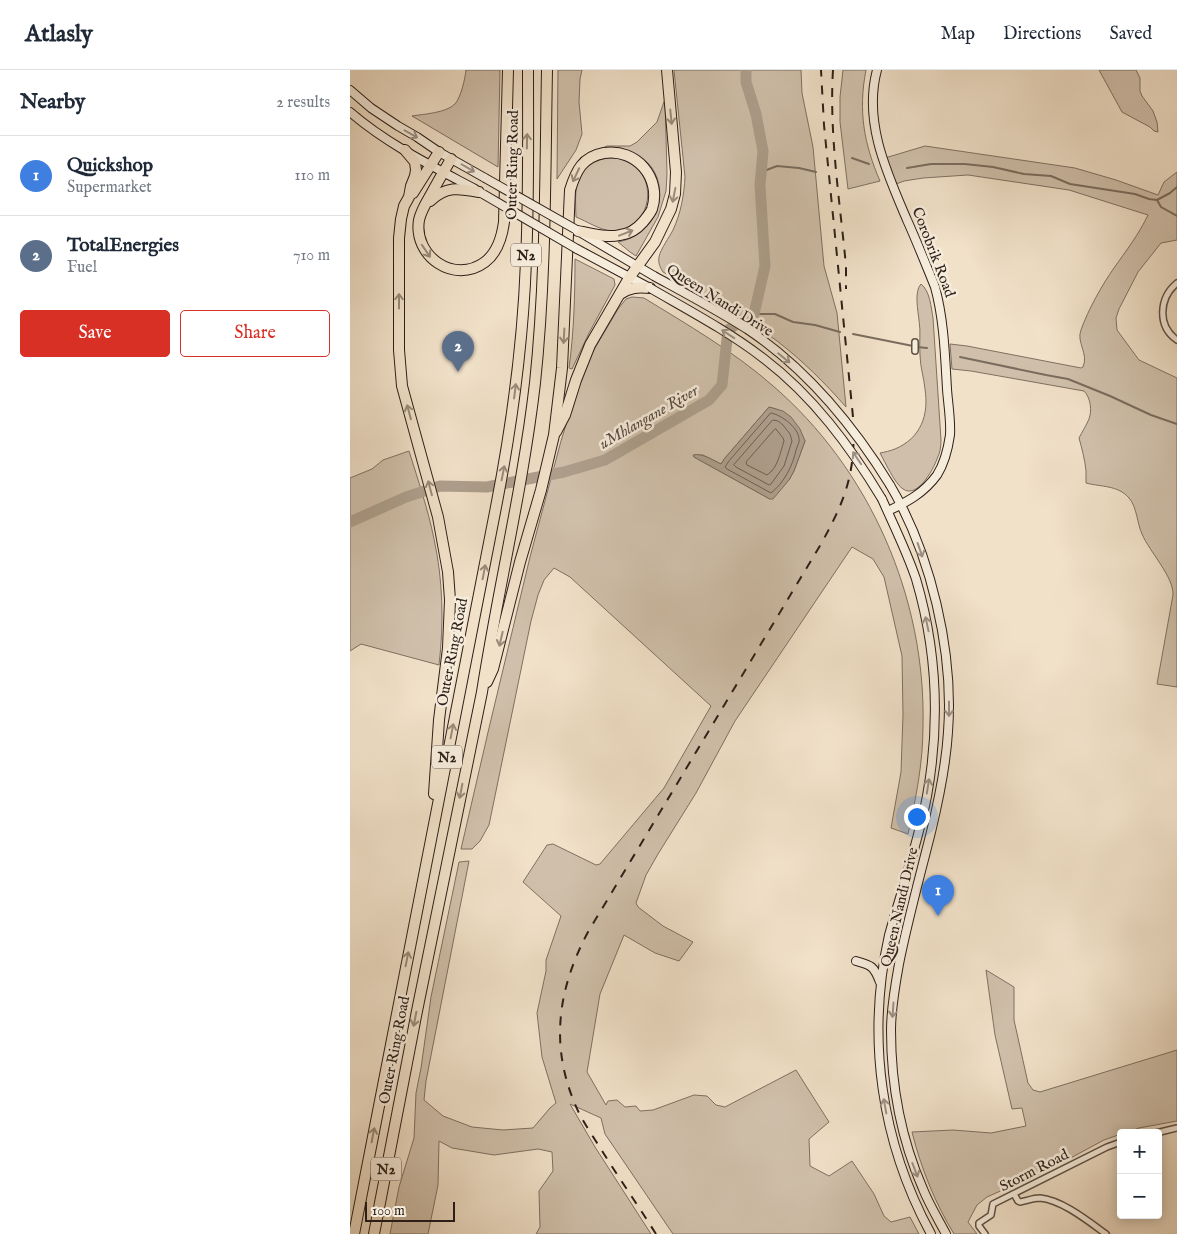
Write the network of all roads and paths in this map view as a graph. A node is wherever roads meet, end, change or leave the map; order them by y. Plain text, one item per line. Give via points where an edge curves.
1 (508, 70) edge
2 (528, 70) edge
3 (546, 70) edge
4 (667, 70) edge
5 (877, 70) edge
6 (350, 90) edge
7 (350, 112) edge
8 (405, 150) junction
9 (439, 152) junction
10 (451, 159) junction
11 (430, 165) junction
12 (443, 172) junction
13 (481, 193) junction
14 (409, 197) junction
15 (425, 205) junction
16 (577, 230) junction
17 (638, 266) junction
18 (629, 278) junction
19 (1177, 283) edge
20 (650, 288) junction
21 (619, 295) junction
22 (1177, 340) edge
23 (915, 342) dead end
24 (915, 351) dead end
25 (554, 439) junction
26 (902, 504) junction
27 (888, 512) junction
28 (482, 692) junction
29 (431, 837) junction
30 (856, 961) dead end
31 (881, 984) junction
32 (1177, 1128) edge
33 (1162, 1132) edge
34 (1117, 1143) edge
35 (1014, 1194) junction
36 (354, 1234) edge
37 (374, 1234) edge
38 (931, 1234) edge
39 (946, 1234) edge
40 (985, 1234) edge
41 (1106, 1234) edge

15 -> 1 highway via 420,215 420,239 432,259 448,268 467,270 476,267 486,262 500,243 504,222
29 -> 2 highway, Outer Ring Road / N2 via 509,439 526,269
3 - 28 highway, Outer Ring Road / N2 via 545,243 534,384 528,437
4 -> 17 highway via 676,164 675,194 655,242
5 - 26 main road, Corobrik Road via 873,99 880,154 940,304 950,430 944,461 937,475 919,494
6 -> 9 main road, Queen Nandi Drive via 371,108
7 - 8 main road, Queen Nandi Drive via 386,140
8 - 11 main road, Queen Nandi Drive
8 - 14 highway via 416,165
9 - 10 main road, Queen Nandi Drive
9 - 11 highway
10 - 12 highway
10 -> 16 main road, Queen Nandi Drive, bridge
11 - 12 main road, Queen Nandi Drive
11 - 14 highway
12 - 13 main road, Queen Nandi Drive
12 - 15 highway
13 - 15 highway via 460,188 445,190
13 - 18 main road, Queen Nandi Drive, bridge
29 -> 14 highway via 450,620 448,572 438,517 405,399 400,366 399,238 404,206
16 - 17 main road, Queen Nandi Drive
16 -> 25 highway via 613,236 623,235 640,226 652,210 654,193 652,180 642,165 620,153 606,153 588,159 573,179 562,368
17 - 18 highway
17 -> 26 main road, Queen Nandi Drive, bridge via 748,330 792,364 838,411
18 - 20 main road, Queen Nandi Drive
18 - 21 highway
19 - 22 street via 1164,299 1162,314 1168,332
20 - 21 highway via 634,287
27 -> 20 main road, Queen Nandi Drive, bridge via 867,473 840,435 791,382 763,358
21 - 25 highway via 590,346
23 - 24 street
25 -> 28 highway via 493,669
26 - 27 main road, Corobrik Road
26 -> 39 main road, Queen Nandi Drive via 920,548 939,615 948,678 948,732 937,806 897,973 892,1057 900,1118 912,1163
31 -> 27 main road, Queen Nandi Drive via 889,935 927,797 935,727 933,669 924,608 911,565
28 -> 37 highway, Outer Ring Road / N2
36 -> 29 highway, Outer Ring Road / N2
30 - 31 main road via 870,964
38 -> 31 main road, Queen Nandi Drive via 907,1182 887,1115 878,1047
32 - 33 street
34 - 35 street, Storm Road
35 - 40 street, Storm Road via 993,1204 991,1215 980,1222
35 - 41 street via 1020,1202 1040,1198 1060,1204

